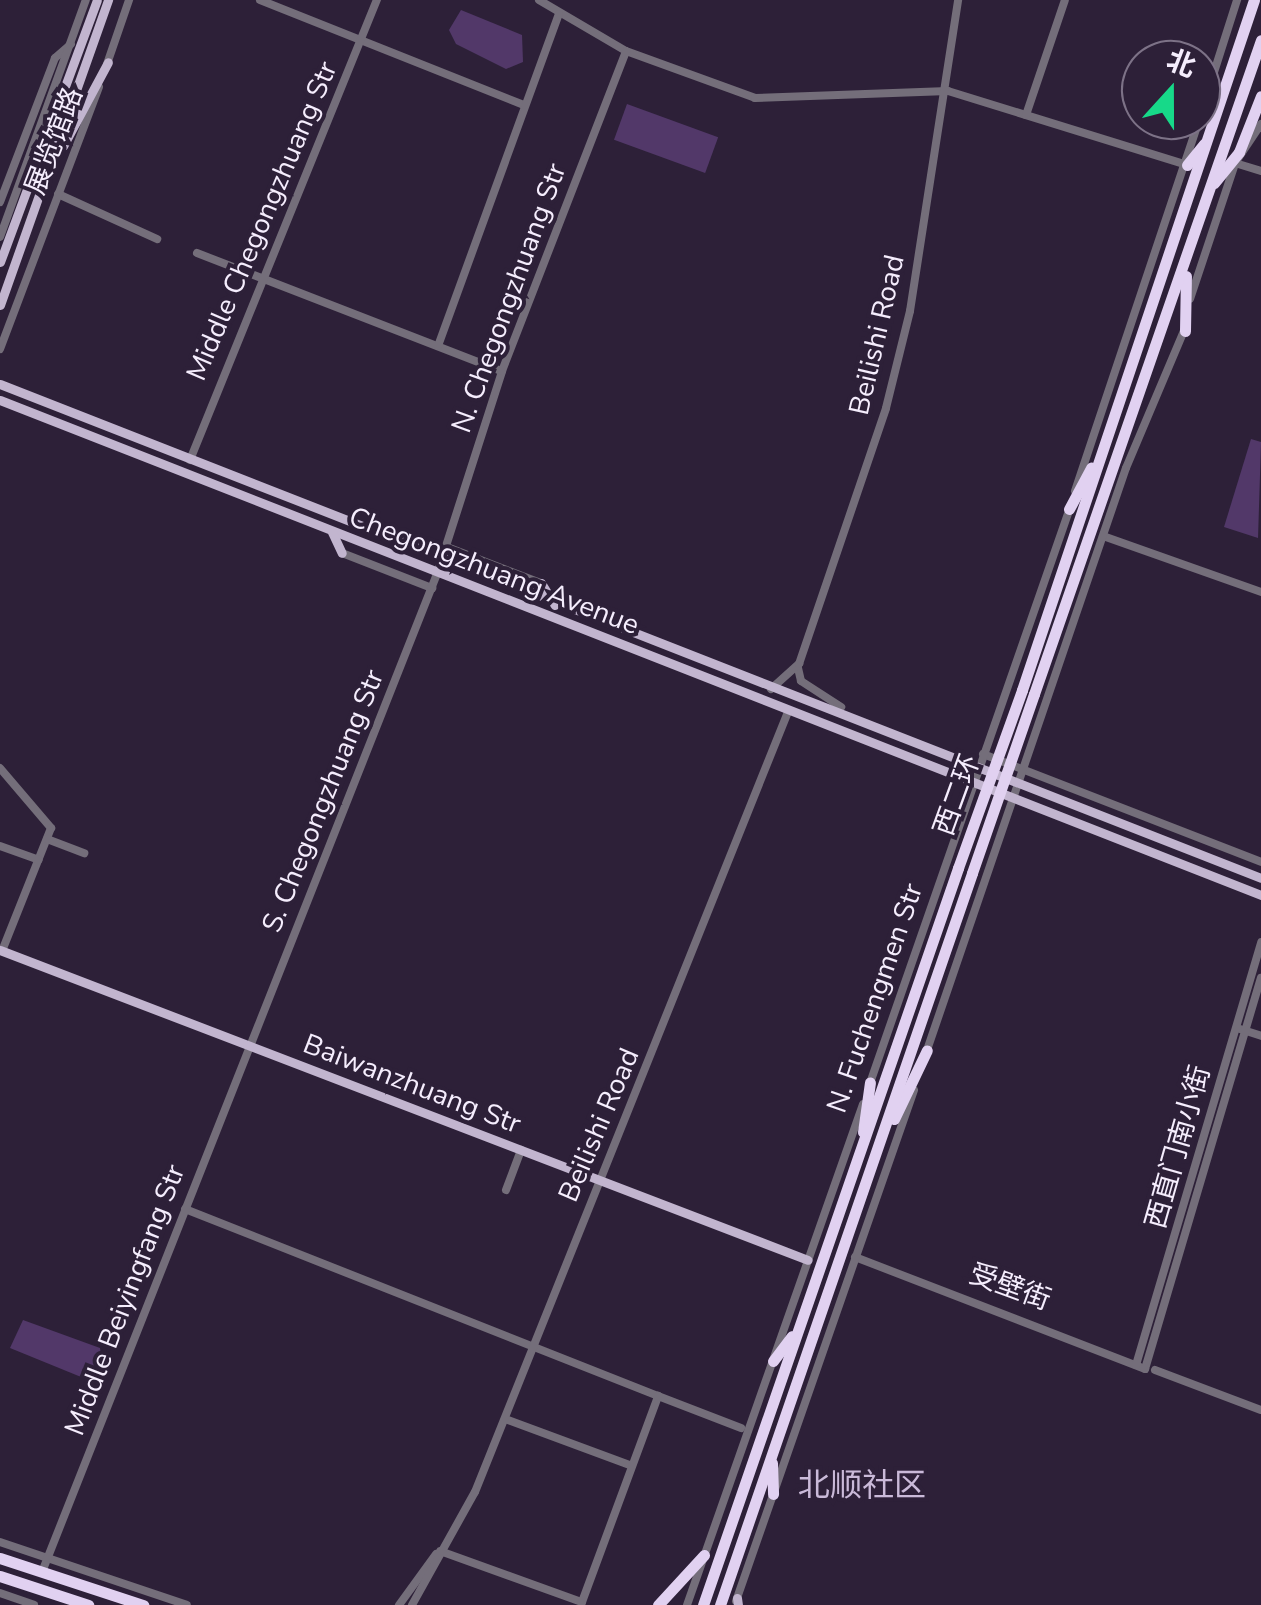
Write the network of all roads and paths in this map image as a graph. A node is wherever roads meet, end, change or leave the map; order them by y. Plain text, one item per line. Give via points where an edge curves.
1 (86, 0) edge
2 (97, 0) edge
3 (108, 0) edge
4 (129, 0) edge
5 (260, 0) edge
6 (377, 0) edge
7 (539, 0) edge
8 (1066, 0) edge
9 (1238, 0) edge
10 (1254, 0) edge
11 (956, 2) edge
12 (552, 3) edge
13 (560, 14) junction
14 (74, 40) junction
15 (362, 40) junction
16 (1261, 40) edge
17 (626, 51) junction
18 (1221, 52) edge
19 (108, 62) junction
20 (948, 91) junction
21 (1261, 96) edge
22 (1221, 102) edge
23 (524, 105) junction
24 (1026, 115) junction
25 (1261, 124) edge
26 (1194, 140) edge
27 (1207, 140) edge
28 (1209, 140) edge
29 (1187, 165) junction
30 (1232, 165) junction
31 (1261, 171) edge
32 (46, 179) junction
33 (1209, 190) junction
34 (58, 194) junction
35 (0, 202) edge
36 (13, 202) junction
37 (0, 222) edge
38 (0, 237) edge
39 (157, 239) dead end
40 (1188, 249) junction
41 (197, 253) dead end
42 (0, 262) edge
43 (262, 277) junction
44 (0, 305) edge
45 (1185, 331) junction
46 (438, 346) junction
47 (0, 349) edge
48 (502, 371) junction
49 (0, 384) edge
50 (0, 400) edge
51 (1110, 433) junction
52 (190, 460) junction
53 (1070, 509) junction
54 (332, 532) junction
55 (1103, 536) junction
56 (448, 547) junction
57 (342, 553) joint
58 (442, 563) junction
59 (437, 574) junction
60 (541, 584) joint
61 (432, 588) junction
62 (1261, 592) edge
63 (557, 608) junction
64 (799, 664) junction
65 (771, 689) junction
66 (1028, 692) junction
67 (841, 707) junction
68 (788, 712) junction
69 (981, 758) junction
70 (0, 768) edge
71 (1026, 770) junction
72 (1022, 783) junction
73 (972, 784) junction
74 (1016, 801) junction
75 (47, 839) junction
76 (0, 846) edge
77 (84, 853) dead end
78 (38, 860) junction
79 (1261, 862) edge
80 (1261, 878) edge
81 (1261, 895) edge
82 (1261, 942) edge
83 (1, 951) edge
84 (1261, 978) edge
85 (1240, 1030) junction
86 (1261, 1036) edge
87 (250, 1044) junction
88 (927, 1050) junction
89 (870, 1082) junction
90 (521, 1150) junction
91 (866, 1161) junction
92 (599, 1180) junction
93 (506, 1190) dead end
94 (185, 1208) junction
95 (855, 1258) junction
96 (808, 1260) junction
97 (801, 1325) junction
98 (534, 1344) junction
99 (773, 1361) junction
100 (1146, 1368) junction
101 (658, 1396) junction
102 (1261, 1410) edge
103 (504, 1419) junction
104 (741, 1428) dead end
105 (772, 1456) junction
106 (632, 1466) junction
107 (773, 1494) junction
108 (0, 1542) edge
109 (440, 1551) junction
110 (704, 1554) junction
111 (48, 1556) junction
112 (0, 1558) edge
113 (42, 1572) junction
114 (0, 1576) edge
115 (0, 1593) edge
116 (736, 1603) edge
117 (34, 1605) edge
118 (88, 1605) edge
119 (143, 1605) edge
120 (187, 1605) edge
121 (399, 1605) edge
122 (412, 1605) edge
123 (658, 1605) edge
124 (687, 1605) edge
125 (703, 1605) edge
126 (720, 1605) edge

1 - 14 street, 展览馆路
2 - 42 main road
3 - 32 main road
4 - 19 street, 展览馆路
5 - 15 street
6 - 15 street, Middle Chegongzhuang Str
7 - 12 street
8 - 24 street
9 - 18 street, N. Fuchengmen Str
10 - 22 highway, 西二环
11 - 20 street, Beilishi Road
12 - 13 street
13 - 17 street
13 - 23 street
14 - 35 street, 展览馆路 via 56,58
14 - 36 street, 展览馆路
15 - 23 street
15 - 43 street, Middle Chegongzhuang Str
16 - 33 highway, 西二环
17 - 20 street via 756,98
17 - 48 street, N. Chegongzhuang Str
19 - 32 main road
19 - 34 street, 展览馆路
20 - 24 street
20 - 64 street, Beilishi Road via 896,370
21 - 30 highway
23 - 46 street
24 - 29 street
25 - 30 street
26 - 29 street, N. Fuchengmen Str
27 - 29 highway
28 - 51 highway, 西二环
29 - 53 street, N. Fuchengmen Str
30 - 31 street
30 - 33 highway
30 - 45 street
32 - 44 main road
33 - 40 highway, 西二环
34 - 39 street
34 - 47 street, 展览馆路
36 - 37 street
36 - 38 street, 展览馆路
40 - 45 highway
40 - 66 highway, 西二环
41 - 43 street
43 - 46 street
43 - 52 street, Middle Chegongzhuang Str
45 - 55 street
46 - 48 street
48 - 56 street, N. Chegongzhuang Str
49 - 52 main road, Chegongzhuang Avenue
50 - 54 main road, Chegongzhuang Avenue
51 - 53 highway
51 - 66 highway, 西二环
52 - 58 main road, Chegongzhuang Avenue
53 - 69 street, N. Fuchengmen Str
54 - 57 main road
54 - 59 main road, Chegongzhuang Avenue
55 - 62 street
55 - 71 street
56 - 58 street, N. Chegongzhuang Str
56 - 60 street
57 - 61 street
58 - 59 street, N. Chegongzhuang Str
58 - 63 main road, Chegongzhuang Avenue
59 - 61 street, S. Chegongzhuang Str
59 - 68 main road, Chegongzhuang Avenue
60 - 63 main road
61 - 87 street, S. Chegongzhuang Str
63 - 65 main road, Chegongzhuang Avenue
64 - 65 street, Beilishi Road
64 - 67 street via 801,681
65 - 67 main road, Chegongzhuang Avenue
66 - 91 highway, 西二环, bridge via 972,873
66 - 91 highway, 西二环, bridge via 958,868
67 - 69 main road, Chegongzhuang Avenue
68 - 73 main road, Chegongzhuang Avenue
68 - 92 street, Beilishi Road
69 - 71 street
69 - 72 main road, Chegongzhuang Avenue
69 - 73 street, N. Fuchengmen Str
70 - 75 street via 52,828
71 - 72 street
71 - 79 street
72 - 74 street
72 - 80 main road, Chegongzhuang Avenue
73 - 74 main road, Chegongzhuang Avenue
73 - 89 street, N. Fuchengmen Str
74 - 81 main road, Chegongzhuang Avenue
74 - 88 street
75 - 77 street
75 - 78 street
76 - 78 street
78 - 83 street
82 - 85 street, 西直门南小街
83 - 87 main road, Baiwanzhuang Str
84 - 85 street
85 - 86 street
85 - 100 street, 西直门南小街
87 - 90 main road, Baiwanzhuang Str
87 - 94 street, Middle Beiyingfang Str
88 - 91 highway
88 - 95 street
89 - 91 highway
89 - 96 street, N. Fuchengmen Str
90 - 92 main road, Baiwanzhuang Str
90 - 93 street
91 - 97 highway, 西二环
91 - 105 highway, 西二环
92 - 96 main road, Baiwanzhuang Str
92 - 98 street, Beilishi Road
94 - 98 street
94 - 111 street, Middle Beiyingfang Str
95 - 100 street, 受壁街
95 - 107 street
96 - 99 street, N. Fuchengmen Str
97 - 99 highway
97 - 125 highway, 西二环
98 - 101 street
98 - 103 street, Beilishi Road
99 - 110 street, N. Fuchengmen Str
100 - 102 street, 受壁街
101 - 104 street
101 - 106 street
103 - 106 street
103 - 109 street, Beilishi Road
105 - 107 highway
105 - 126 highway, 西二环
106 - 109 street via 582,1602
107 - 116 street
108 - 111 street
109 - 121 street
109 - 122 street
110 - 123 highway
110 - 124 street, N. Fuchengmen Str
111 - 113 street, Middle Beiyingfang Str
111 - 120 street
112 - 113 highway
113 - 119 highway
114 - 118 highway
115 - 117 street

